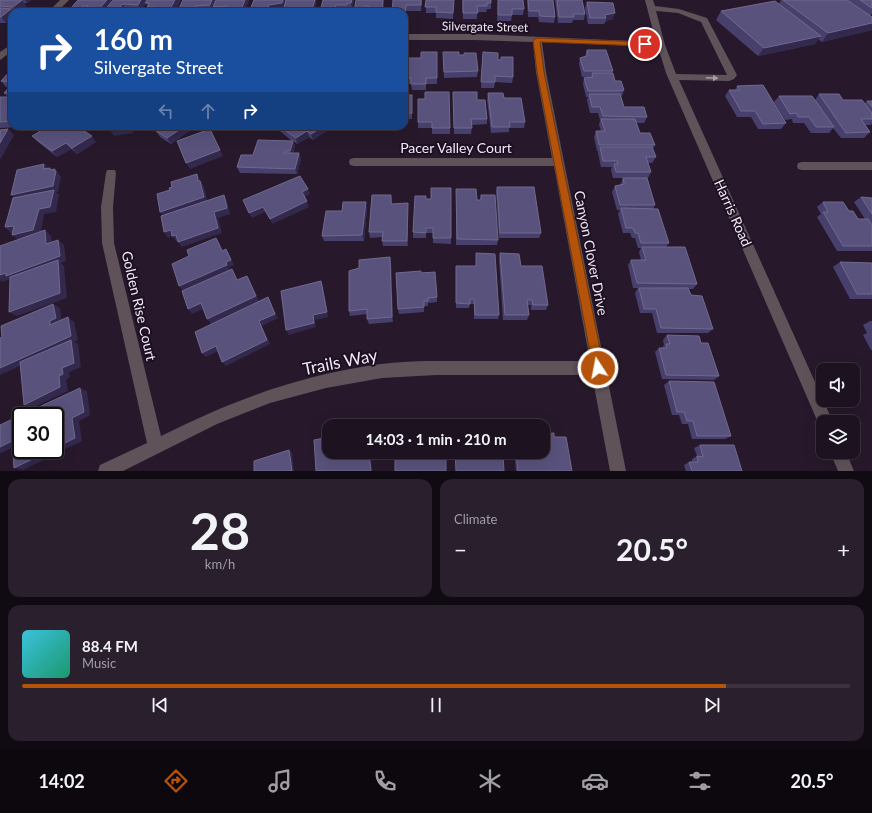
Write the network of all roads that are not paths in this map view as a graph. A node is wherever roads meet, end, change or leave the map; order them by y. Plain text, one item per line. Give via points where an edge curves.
1 (66, 0) edge
2 (650, 4) edge
3 (57, 8) edge
4 (408, 37) edge
5 (537, 40) junction
6 (660, 45) junction
7 (8, 50) edge
8 (0, 57) edge
9 (673, 77) junction
10 (354, 162) dead end
11 (558, 162) junction
12 (802, 166) dead end
13 (872, 166) edge
14 (111, 172) dead end
15 (598, 368) junction
16 (822, 415) edge
17 (155, 445) junction
18 (841, 459) edge
19 (106, 471) edge
20 (618, 471) edge
21 (846, 471) edge

1 - 3 street
2 - 6 street, Harris Road
9 -> 2 street via 731,78 732,75 704,20
4 - 5 street, Silvergate Street
5 - 6 street, Silvergate Street
5 - 11 street, Canyon Clover Drive
6 - 9 street, Harris Road
7 - 8 street
9 - 16 street, Harris Road
10 - 11 street, Pacer Valley Court
11 - 15 street, Canyon Clover Drive
12 - 13 street
14 - 17 street, Golden Rise Court via 107,207 108,243
15 - 17 street, Trails Way via 436,368 382,371 326,381 270,396 213,418
15 - 20 street, Canyon Clover Drive
17 - 19 street, Trails Way
18 - 21 street

